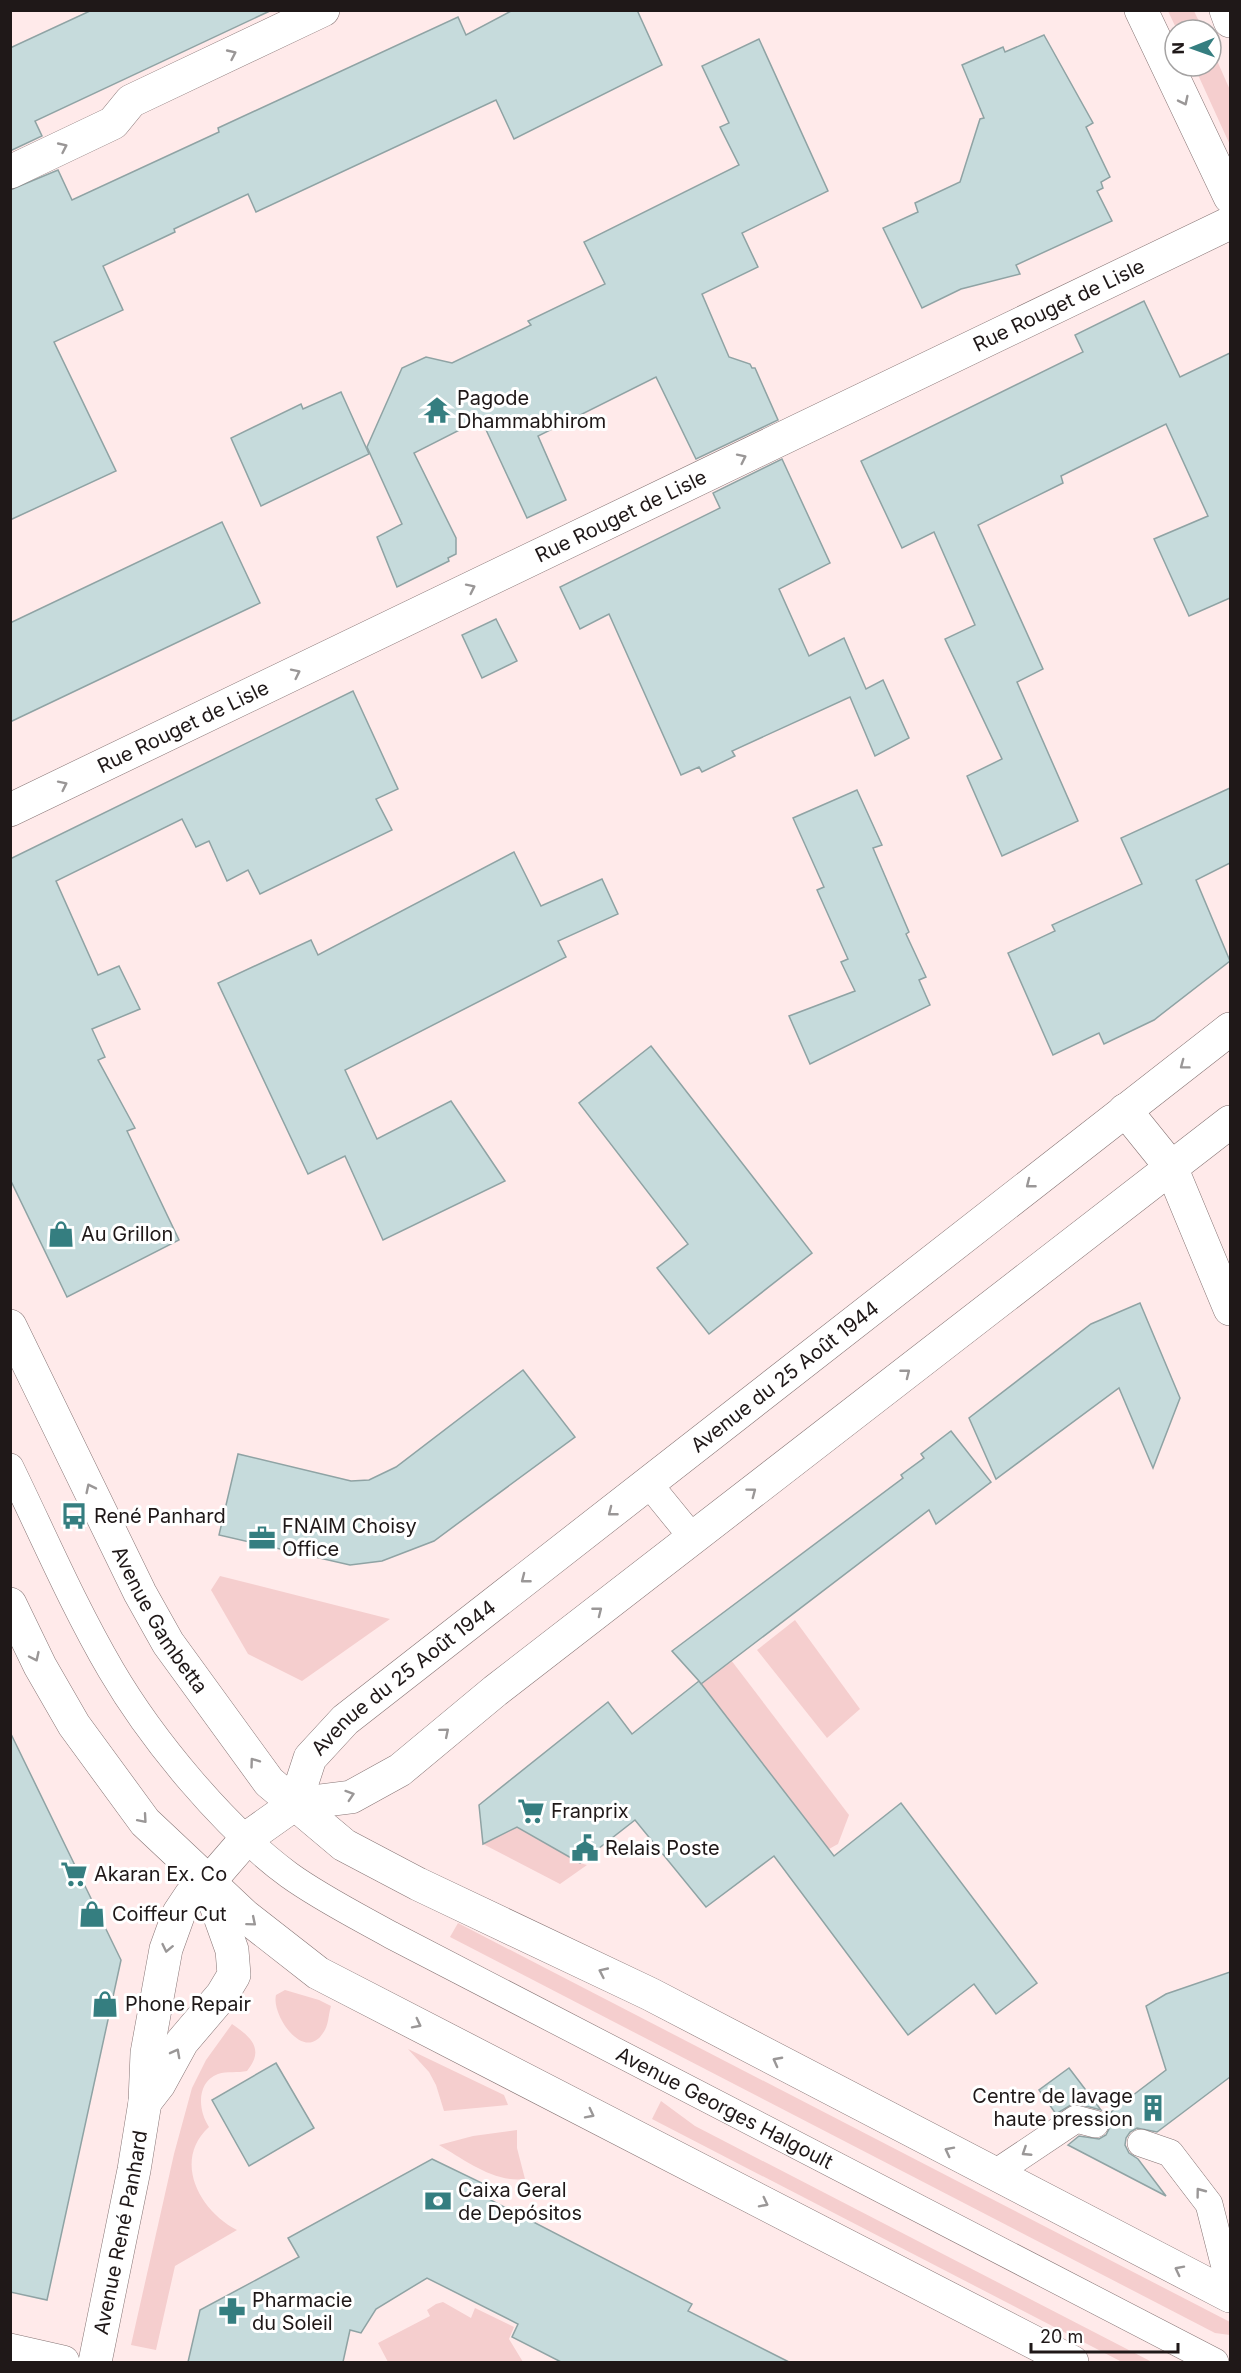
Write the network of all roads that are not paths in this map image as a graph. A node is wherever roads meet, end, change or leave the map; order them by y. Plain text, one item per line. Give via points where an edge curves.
1 (323, 10) edge
2 (1141, 10) edge
3 (1226, 10) edge
4 (1230, 21) edge
5 (10, 172) edge
6 (1230, 197) edge
7 (1230, 223) edge
8 (10, 810) edge
9 (1230, 1029) edge
10 (1125, 1110) junction
11 (1230, 1122) edge
12 (1171, 1167) junction
13 (1230, 1309) edge
14 (10, 1326) edge
15 (10, 1467) edge
16 (648, 1484) junction
17 (692, 1538) junction
18 (10, 1604) edge
19 (295, 1804) junction
20 (247, 1838) junction
21 (208, 1883) junction
22 (145, 2102) junction
23 (1095, 2124) dead end
24 (1141, 2144) dead end
25 (994, 2174) junction
26 (1230, 2287) edge
27 (1230, 2296) edge
28 (10, 2350) edge
29 (63, 2362) edge
30 (95, 2362) edge
31 (1072, 2362) edge
32 (1215, 2362) edge

5 -> 1 main road via 113,123 131,101
2 -> 6 main road
3 - 4 main road
8 -> 7 main road, Rue Rouget de Lisle
9 -> 10 main road, Avenue du 25 Août 1944
10 - 12 main road
10 -> 16 main road, Avenue du 25 Août 1944
11 - 12 main road
12 - 13 main road
17 -> 12 main road
19 -> 14 main road, Avenue Gambetta via 269,1782 153,1618
15 - 20 lane via 117,1680 190,1779
16 - 17 lane
16 -> 19 main road, Avenue du 25 Août 1944 via 345,1720 310,1758
19 -> 17 main road via 351,1797 400,1770
18 -> 21 main road via 40,1666 91,1751 145,1822
19 - 20 main road, Avenue René Panhard
25 -> 19 main road, Avenue Gambetta via 650,1994 344,1845
20 - 21 main road, Avenue René Panhard
20 - 32 lane, Avenue Georges Halgoult via 289,1875 391,1935
21 -> 22 main road, Avenue René Panhard via 190,1895 178,1913 168,1941 147,2054
22 -> 21 main road, Avenue René Panhard via 182,2042 234,1975 232,1950
21 -> 31 main road via 318,1974
22 - 30 main road, Avenue René Panhard
23 -> 25 lane via 1076,2119
26 -> 24 lane via 1209,2204 1170,2153
27 -> 25 main road
28 - 29 main road

